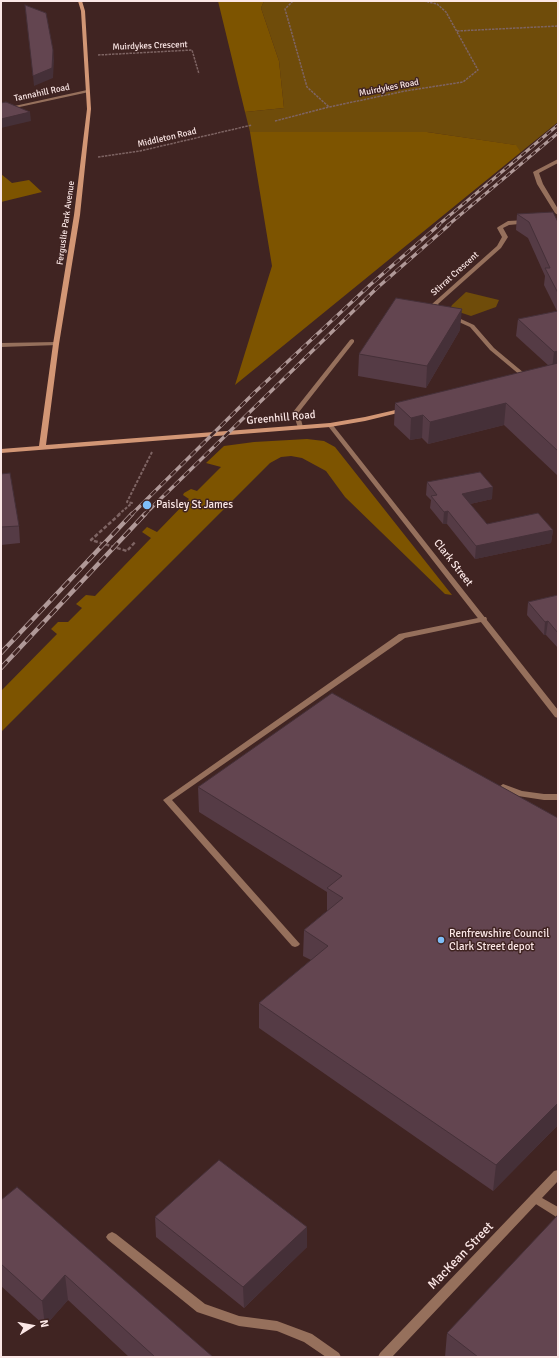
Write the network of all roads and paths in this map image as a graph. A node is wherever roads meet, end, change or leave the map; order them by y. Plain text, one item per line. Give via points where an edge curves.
1 (80, 1) edge
2 (293, 1) edge
3 (424, 1) edge
4 (558, 26) edge
5 (457, 31) junction
6 (85, 56) junction
7 (199, 74) dead end
8 (87, 91) junction
9 (330, 107) junction
10 (1, 110) edge
11 (275, 121) dead end
12 (252, 125) dead end
13 (84, 158) junction
14 (558, 161) edge
15 (558, 213) edge
16 (535, 221) edge
17 (352, 341) dead end
18 (56, 344) junction
19 (1, 345) edge
20 (535, 377) edge
21 (528, 379) junction
22 (520, 381) edge
23 (410, 409) edge
24 (330, 425) junction
25 (300, 428) junction
26 (42, 448) junction
27 (1, 451) edge
28 (152, 456) dead end
29 (136, 541) dead end
30 (484, 619) junction
31 (558, 715) edge
32 (503, 787) edge
33 (558, 797) edge
34 (295, 944) dead end
35 (558, 1174) edge
36 (535, 1198) junction
37 (558, 1213) edge
38 (112, 1237) dead end
39 (335, 1357) edge
40 (384, 1357) edge

1 - 6 street, Ferguslie Park Avenue via 83,11
2 - 9 path via 285,9 307,87
3 - 5 path, Muirdykes Road via 437,4 446,12
4 - 5 path
5 - 9 path, Muirdykes Road via 478,70 463,82
6 - 7 path, Muirdykes Crescent via 192,50
6 - 8 street, Ferguslie Park Avenue
8 - 10 street, Tannahill Road
8 - 13 street, Ferguslie Park Avenue via 89,109
9 - 11 path
12 - 13 path, Middleton Road via 140,151
13 - 18 street, Ferguslie Park Avenue
14 - 15 street via 536,172 540,184
16 - 21 street, Stirrat Crescent via 508,223 500,228 504,237 499,247 435,304 440,313 472,326 492,349
17 - 25 street via 296,412
18 - 19 street
18 - 26 street, Ferguslie Park Avenue
20 - 21 street
21 - 22 street
23 - 24 street, Greenhill Road
24 - 25 street, Greenhill Road
24 - 30 street, Clark Street
25 - 26 street, Greenhill Road
26 - 27 street, Greenhill Road
28 - 29 path via 127,502 132,503 91,540 127,551
30 - 31 street, Clark Street
30 - 34 street via 402,636 167,800
32 - 33 street via 521,794
35 - 36 street, MacKean Street
36 - 37 street
36 - 40 street, MacKean Street
38 - 39 street via 201,1308 239,1321 277,1326 308,1338

